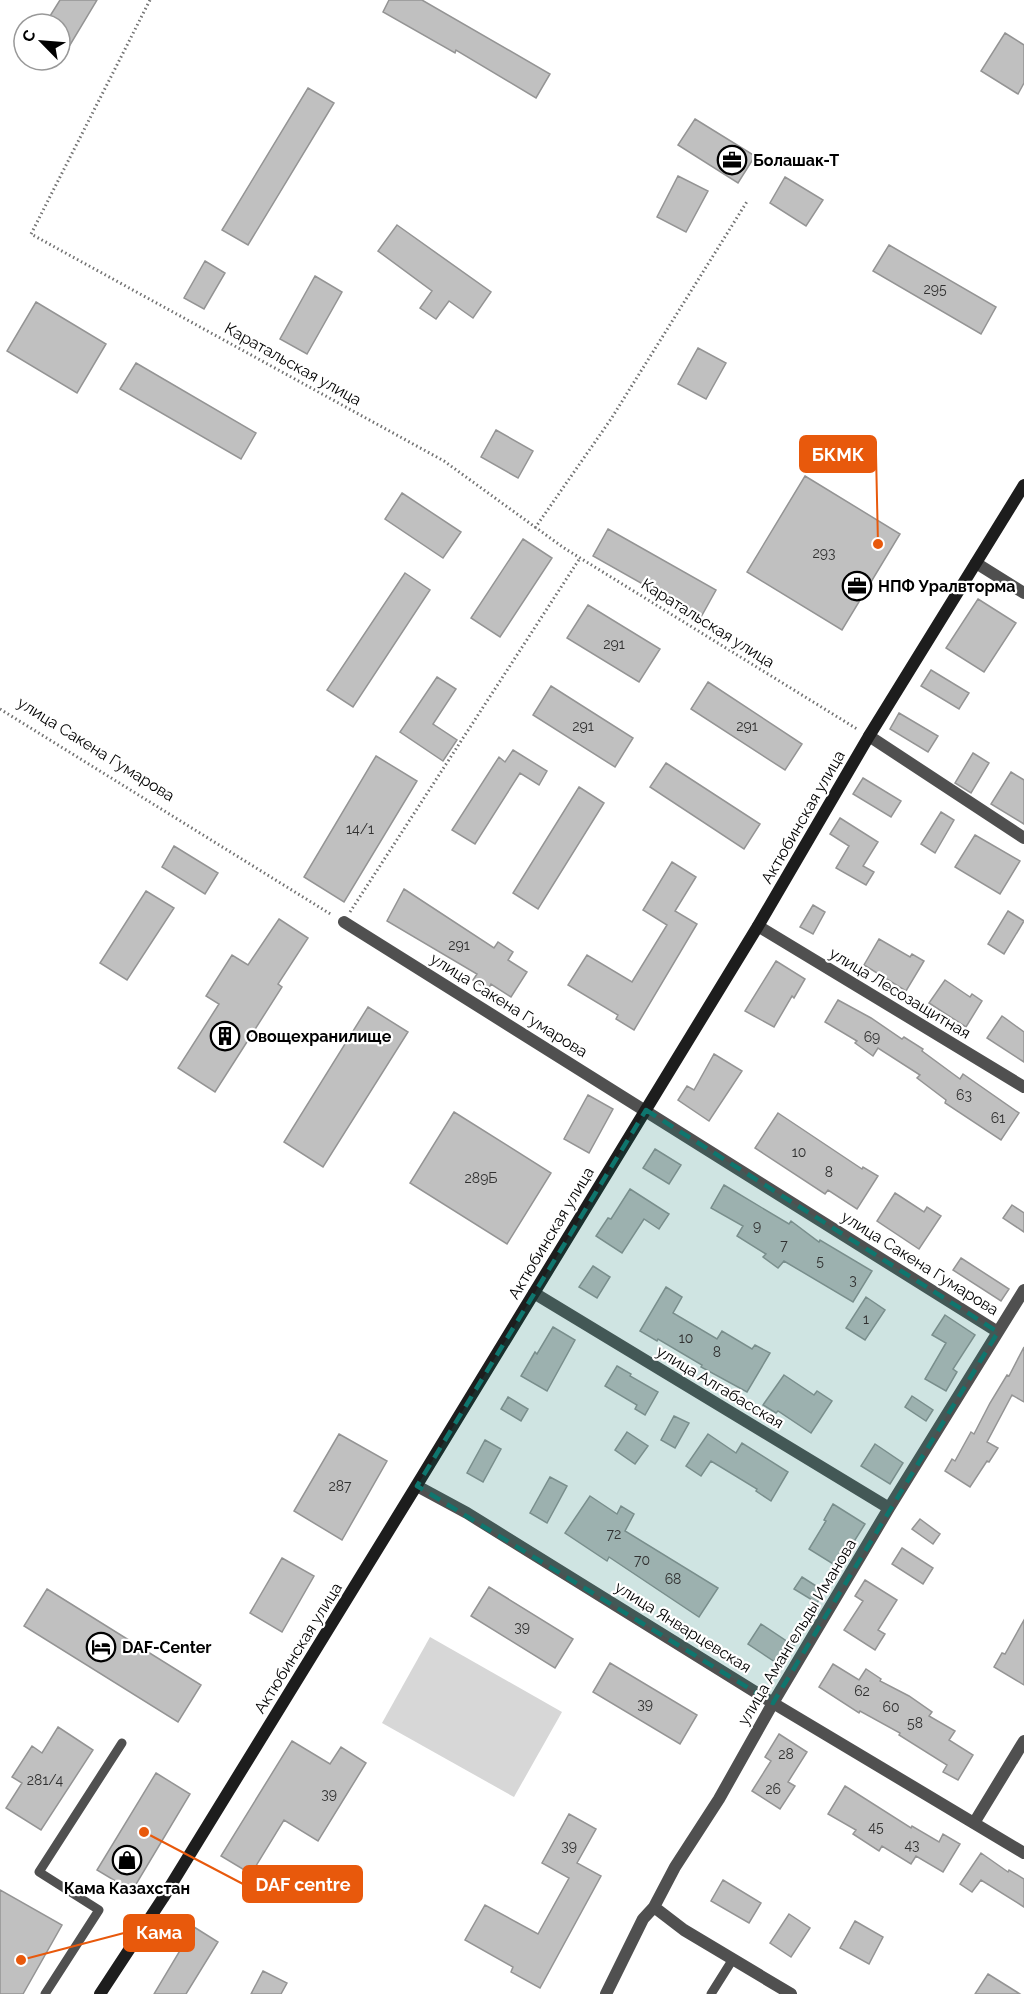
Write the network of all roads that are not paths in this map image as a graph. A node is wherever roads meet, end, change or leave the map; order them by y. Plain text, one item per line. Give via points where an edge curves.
1 (1024, 485) edge
2 (976, 563) junction
3 (1024, 593) edge
4 (869, 736) junction
5 (1024, 838) edge
6 (344, 922) road end
7 (759, 926) junction
8 (1024, 1087) edge
9 (646, 1110) junction
10 (1024, 1290) edge
11 (534, 1293) junction
12 (998, 1332) junction
13 (417, 1486) junction
14 (890, 1508) junction
15 (773, 1703) junction
16 (1024, 1741) edge
17 (122, 1743) dead end
18 (974, 1823) junction
19 (1024, 1853) edge
20 (654, 1907) junction
21 (733, 1959) junction
22 (45, 1994) edge
23 (100, 1994) edge
24 (606, 1994) edge
25 (711, 1994) edge
26 (791, 1994) edge

1 - 2 street, Актюбинская улица
2 - 3 street
2 - 4 street, Актюбинская улица
4 - 5 street
4 - 7 street, Актюбинская улица
6 - 9 street, улица Сакена Гумарова
7 - 8 street, улица Лесозащитная
7 - 9 street, Актюбинская улица
9 - 11 street, Актюбинская улица
9 - 12 street, улица Сакена Гумарова
10 - 12 street, улица Амангельды Иманова
11 - 13 street, Актюбинская улица
11 - 14 street, улица Алгабасская
12 - 14 street, улица Амангельды Иманова
13 - 15 street, улица Январцевская
13 - 23 street, Актюбинская улица
14 - 15 street, улица Амангельды Иманова
15 - 18 street, улица Январцевская
15 - 20 street, улица Амангельды Иманова
16 - 18 street
17 - 22 lane via 39,1872 99,1910
18 - 19 street, улица Январцевская
20 - 21 street
20 - 24 street, улица Амангельды Иманова via 643,1919
21 - 25 lane
21 - 26 street

